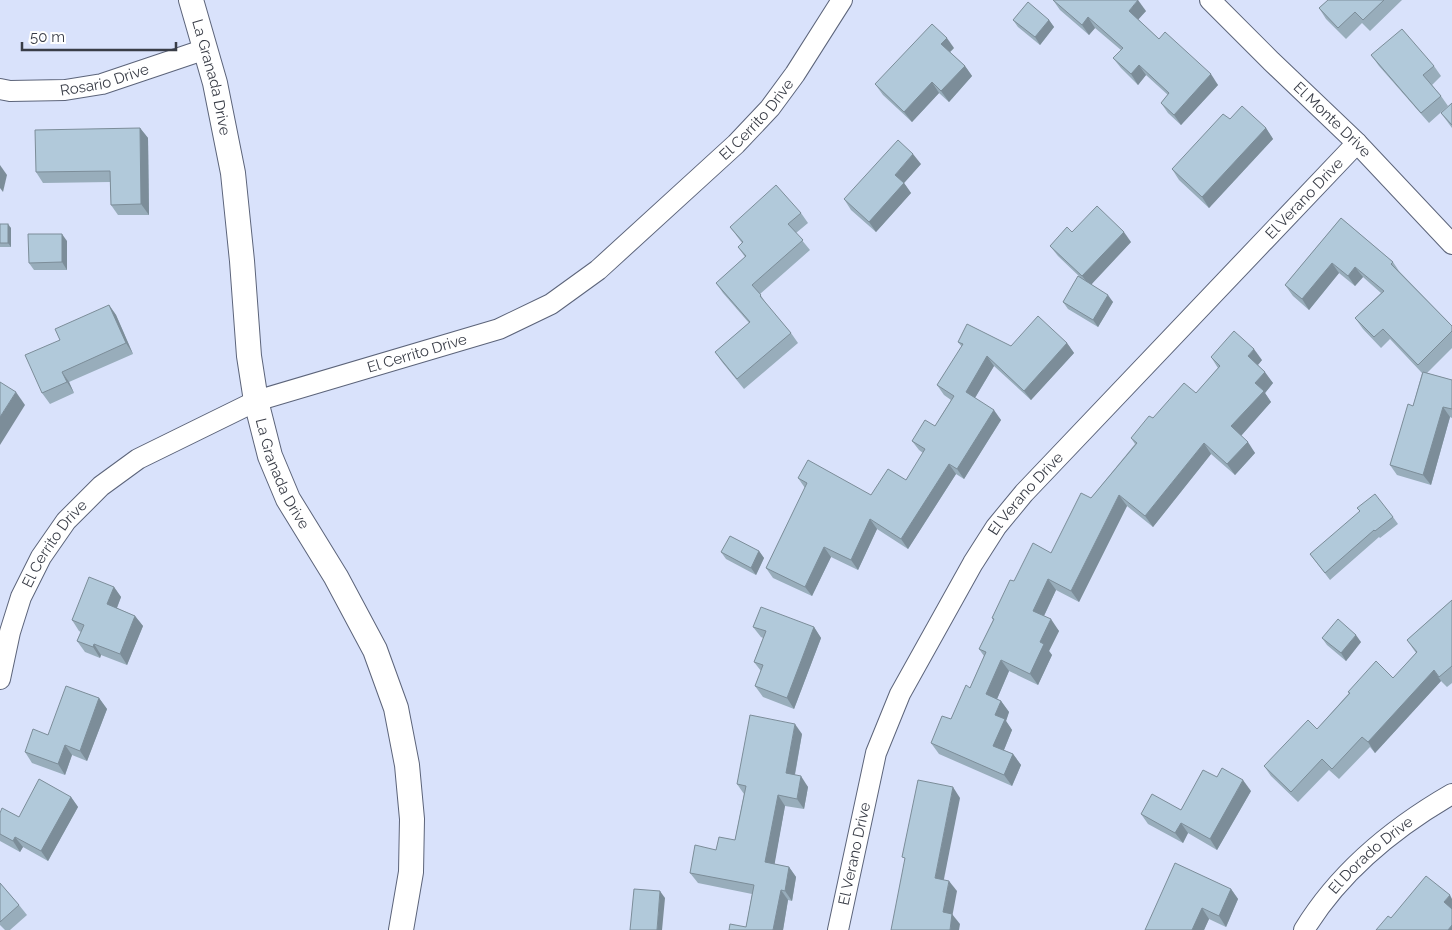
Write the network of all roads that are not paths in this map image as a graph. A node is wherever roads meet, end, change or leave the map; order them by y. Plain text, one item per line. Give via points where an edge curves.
1 (191, 0) edge
2 (842, 0) edge
3 (1210, 0) edge
4 (206, 49) junction
5 (0, 89) edge
6 (1357, 143) junction
7 (1452, 244) edge
8 (256, 401) junction
9 (0, 679) edge
10 (1452, 794) edge
11 (401, 930) edge
12 (838, 930) edge
13 (1304, 930) edge

1 - 4 street, La Granada Drive
2 - 8 street, El Cerrito Drive via 795,74 736,144 598,270 551,304 499,330
3 - 6 street, El Monte Drive
4 - 5 street, Rosario Drive via 102,84 65,90
4 - 8 street, La Granada Drive via 232,173
6 - 7 street, El Monte Drive
6 - 12 street, El Verano Drive via 1024,493 996,527 900,694 876,753
8 - 9 street, El Cerrito Drive via 138,459 101,486 66,521 41,557 21,597
8 - 11 street, La Granada Drive via 270,456 288,499 336,577 375,650 396,708 407,765 412,819 411,872
10 - 13 street, El Dorado Drive via 1387,837 1348,873

